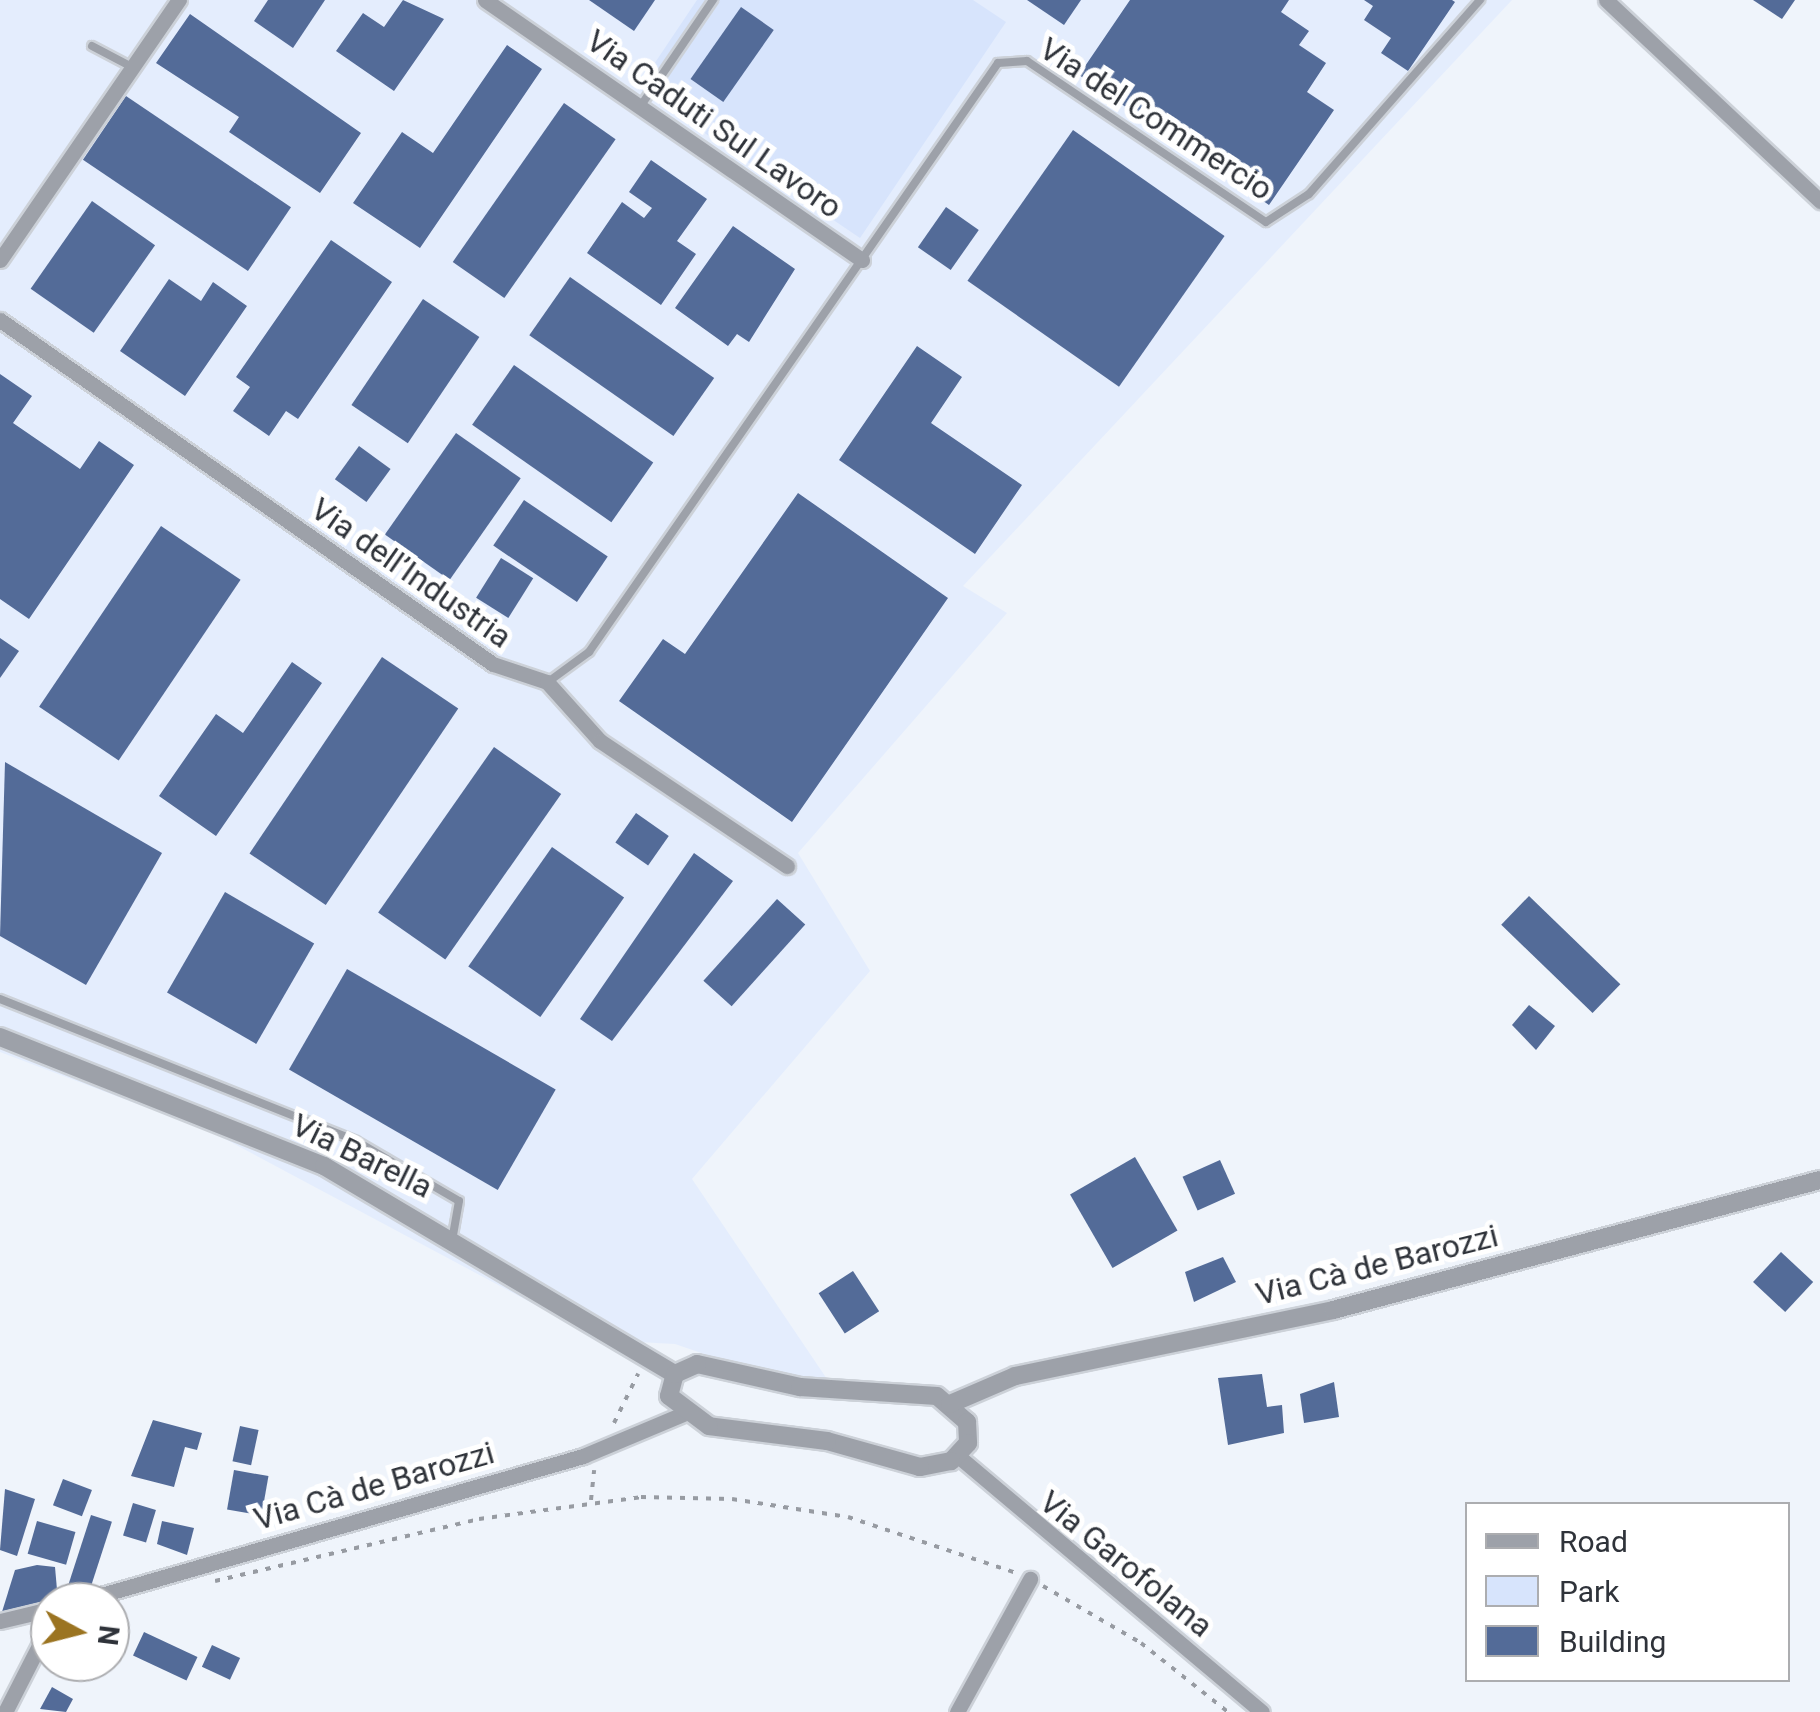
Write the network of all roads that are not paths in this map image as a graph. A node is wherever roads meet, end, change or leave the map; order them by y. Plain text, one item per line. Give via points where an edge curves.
1 (179, 0) edge
2 (486, 0) edge
3 (714, 0) edge
4 (1480, 0) edge
5 (1606, 0) edge
6 (92, 46) dead end
7 (130, 66) junction
8 (640, 107) junction
9 (1820, 201) edge
10 (0, 260) edge
11 (862, 260) junction
12 (0, 320) edge
13 (547, 682) junction
14 (787, 866) dead end
15 (0, 999) edge
16 (0, 1037) edge
17 (1820, 1180) edge
18 (454, 1236) junction
19 (675, 1374) junction
20 (950, 1404) junction
21 (683, 1414) junction
22 (958, 1456) junction
23 (1030, 1579) road end
24 (130, 1587) edge
25 (30, 1614) edge
26 (0, 1621) edge
27 (30, 1662) edge
28 (4, 1712) edge
29 (956, 1712) edge
30 (1262, 1712) edge

1 - 7 street
2 - 8 street, Via Caduti Sul Lavoro
3 - 8 lane
4 - 11 lane, Via del Commercio via 1309,194 1266,222 1028,61 1008,58
5 - 9 street
6 - 7 lane
7 - 10 street
8 - 11 street, Via Caduti Sul Lavoro
11 - 13 lane, Via del Commercio via 589,652
12 - 13 street, Via dell’Industria via 493,664
13 - 14 street, Via dell’Industria via 600,741
15 - 18 lane via 356,1142 460,1201
16 - 18 street, Via Barella via 324,1166
17 - 20 street, Via Cà de Barozzi via 1333,1310 1015,1376
18 - 19 street, Via Barella
19 - 20 street via 697,1364
19 - 21 street via 669,1396
20 - 22 street via 969,1431
21 - 22 street via 920,1467
21 - 24 street, Via Cà de Barozzi via 583,1456
22 - 30 street, Via Garofolana
23 - 29 street
25 - 26 street
27 - 28 street

